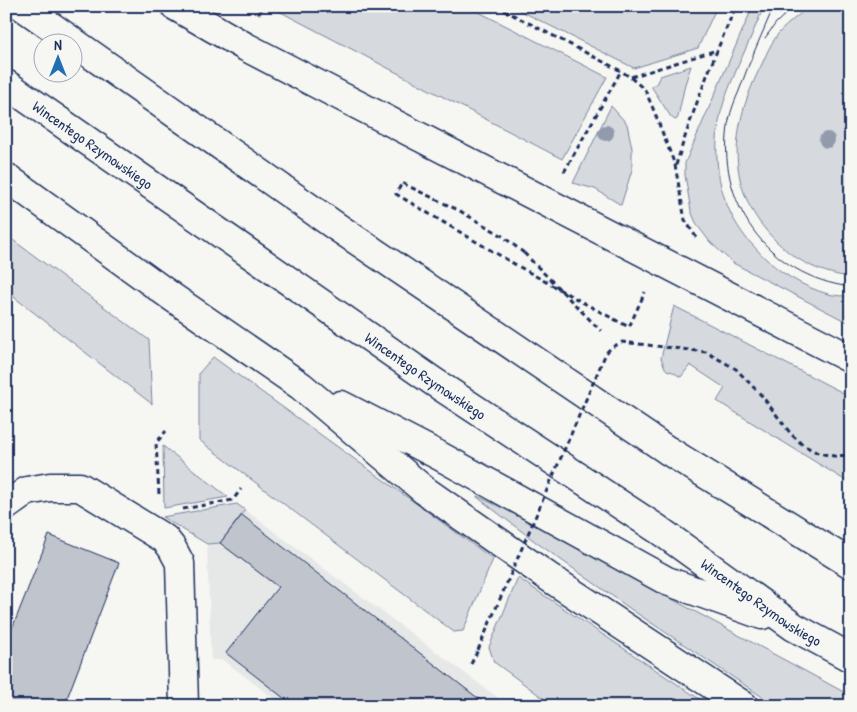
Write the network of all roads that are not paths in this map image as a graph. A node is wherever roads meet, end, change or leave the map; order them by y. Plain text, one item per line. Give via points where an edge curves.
1 (22, 6) edge
2 (174, 6) edge
3 (6, 84) edge
4 (6, 177) edge
5 (851, 359) edge
6 (302, 386) junction
7 (6, 506) edge
8 (851, 564) edge
9 (794, 627) junction
10 (851, 658) edge
11 (184, 706) edge
12 (744, 706) edge

1 - 8 main road via 334,225 667,450
2 - 5 main road via 313,82
3 - 9 main road, Wincentego Rzymowskiego via 434,382 659,530
4 - 6 main road via 172,298
6 - 9 main road via 438,454 667,581
6 - 12 main road via 424,490
7 - 11 main road via 27,491 80,487 165,539 180,563
9 - 10 main road, Wincentego Rzymowskiego

